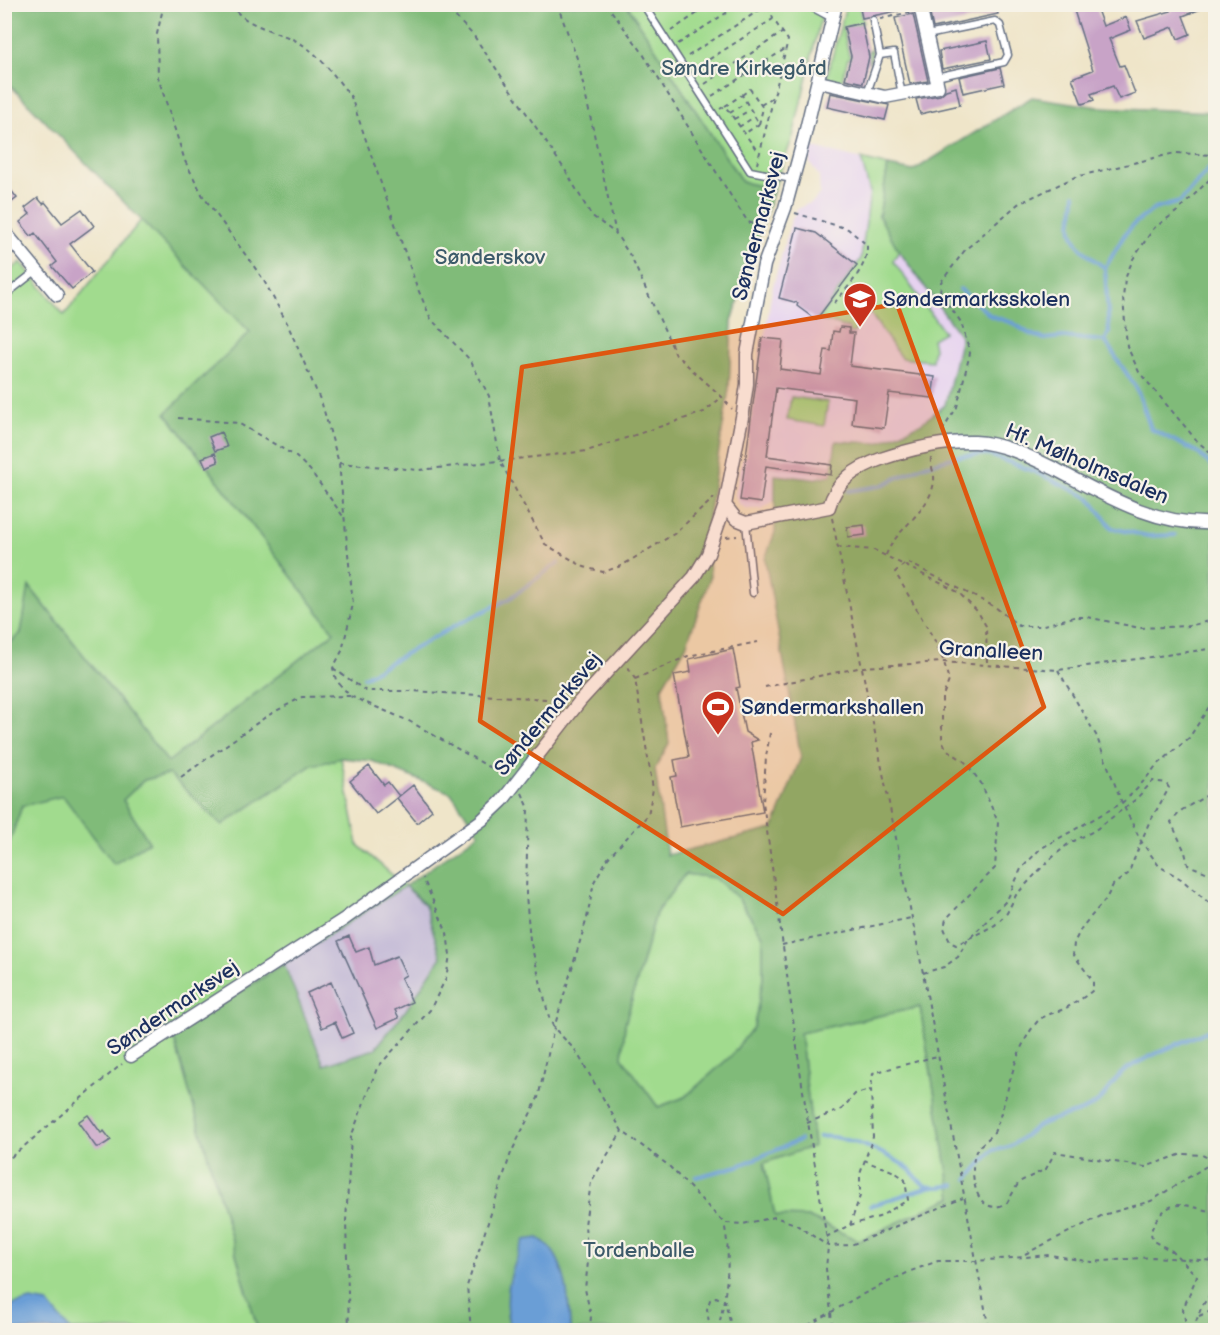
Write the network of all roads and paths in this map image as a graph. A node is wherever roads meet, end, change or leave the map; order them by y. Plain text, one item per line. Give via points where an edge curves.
1 (164, 4) edge
2 (231, 4) edge
3 (442, 4) edge
4 (557, 4) edge
5 (606, 4) edge
6 (643, 4) edge
7 (711, 4) edge
8 (740, 4) edge
9 (769, 4) edge
10 (806, 4) edge
11 (836, 4) edge
12 (896, 4) edge
13 (921, 10) joint
14 (898, 15) junction
15 (833, 18) junction
16 (773, 19) junction
17 (873, 20) joint
18 (783, 32) junction
19 (927, 35) junction
20 (663, 36) junction
21 (671, 48) junction
22 (785, 49) junction
23 (880, 55) junction
24 (680, 62) junction
25 (687, 73) junction
26 (936, 77) junction
27 (819, 82) junction
28 (697, 89) junction
29 (867, 93) junction
30 (742, 95) junction
31 (902, 95) junction
32 (773, 97) junction
33 (704, 101) junction
34 (746, 103) junction
35 (761, 105) junction
36 (725, 106) junction
37 (751, 110) junction
38 (730, 113) junction
39 (713, 114) junction
40 (755, 117) junction
41 (734, 119) junction
42 (759, 124) junction
43 (739, 127) junction
44 (744, 134) junction
45 (759, 153) junction
46 (1215, 155) edge
47 (754, 172) junction
48 (1215, 173) edge
49 (792, 180) junction
50 (785, 208) junction
51 (4, 231) edge
52 (777, 232) junction
53 (616, 234) junction
54 (37, 270) junction
55 (57, 295) dead end
56 (4, 296) edge
57 (832, 306) dead end
58 (722, 397) junction
59 (743, 412) junction
60 (178, 418) dead end
61 (932, 446) junction
62 (1215, 457) edge
63 (500, 461) junction
64 (339, 463) junction
65 (721, 501) junction
66 (830, 507) junction
67 (346, 520) junction
68 (746, 523) junction
69 (1215, 523) edge
70 (837, 547) junction
71 (886, 555) junction
72 (904, 563) junction
73 (753, 593) dead end
74 (1215, 619) edge
75 (758, 642) dead end
76 (1215, 648) edge
77 (622, 656) junction
78 (944, 662) junction
79 (987, 664) junction
80 (863, 667) junction
81 (333, 668) junction
82 (1058, 670) junction
83 (635, 679) junction
84 (765, 687) dead end
85 (350, 696) junction
86 (1215, 696) edge
87 (580, 701) junction
88 (770, 733) dead end
89 (181, 777) dead end
90 (515, 783) junction
91 (1215, 790) edge
92 (1122, 802) junction
93 (1125, 808) junction
94 (1141, 841) junction
95 (419, 867) junction
96 (1215, 876) edge
97 (1215, 909) edge
98 (911, 918) junction
99 (967, 941) junction
100 (782, 945) junction
101 (923, 973) junction
102 (554, 1028) junction
103 (131, 1056) joint
104 (937, 1056) junction
105 (871, 1089) junction
106 (807, 1123) junction
107 (622, 1131) junction
108 (865, 1160) junction
109 (1215, 1161) edge
110 (4, 1162) edge
111 (963, 1198) junction
112 (1215, 1212) edge
113 (724, 1223) junction
114 (850, 1224) junction
115 (826, 1237) junction
116 (828, 1246) junction
117 (1023, 1255) junction
118 (1182, 1258) junction
119 (975, 1261) junction
120 (1215, 1261) edge
121 (1215, 1285) edge
122 (725, 1300) junction
123 (1215, 1309) edge
124 (831, 1312) junction
125 (1198, 1316) junction
126 (1215, 1328) edge
127 (349, 1330) edge
128 (471, 1330) edge
129 (590, 1330) edge
130 (710, 1330) edge
131 (718, 1330) edge
132 (732, 1330) edge
133 (800, 1330) edge
134 (833, 1330) edge
135 (989, 1330) edge
136 (1187, 1330) edge
137 (1193, 1330) edge
138 (1211, 1330) edge

1 - 64 path via 157,34 158,77 185,161 203,196 263,279 286,323 322,404
2 - 63 path via 256,25 300,43 351,97 431,319 470,360 489,396
3 - 53 path via 474,36 591,215
4 - 53 path via 578,61
5 - 52 path via 640,49 748,222
6 - 20 lane
7 - 20 path
8 - 21 path
9 - 16 path
9 - 24 path
10 - 15 lane
11 - 15 street, Søndermarksvej
12 - 14 path
13 - 14 path
13 - 19 street
14 - 17 path
15 - 27 street, Søndermarksvej
16 - 18 path
16 - 25 path
17 - 23 lane
18 - 22 path via 788,40
18 - 28 path
19 - 26 street
19 - 26 lane via 995,21 1000,25 1008,55 1004,62
20 - 21 lane
21 - 24 lane
22 - 32 path
22 - 33 path
23 - 29 lane
23 - 31 lane via 894,53
24 - 25 lane
25 - 28 lane
26 - 31 street via 938,87
27 - 29 street
27 - 49 street, Søndermarksvej
28 - 33 lane
29 - 31 street
30 - 34 path
30 - 35 path via 750,89
30 - 36 path
32 - 35 path
32 - 45 path
33 - 39 lane
34 - 37 path
34 - 38 path
35 - 42 path
36 - 38 path
36 - 39 path
37 - 40 path
37 - 41 path
38 - 41 path
39 - 47 lane
40 - 42 path
40 - 43 path
41 - 43 path
42 - 44 path
43 - 44 path
44 - 45 path
45 - 47 path
46 - 61 path via 1175,153 1075,177 1018,204 965,250 941,282 940,293 961,322 970,353 957,407
47 - 49 lane
48 - 62 path via 1179,210 1154,228 1132,259 1123,298 1127,346 1139,372
49 - 50 street, Søndermarksvej
50 - 52 street, Søndermarksvej
50 - 57 path via 848,229 867,245 863,267
51 - 54 street
52 - 59 street, Søndermarksvej via 764,265 747,354
53 - 58 path via 631,257 676,355
54 - 55 street
54 - 56 lane
58 - 59 path via 733,411
58 - 63 path via 704,412 587,451
59 - 65 street, Søndermarksvej
60 - 67 path via 238,423 294,456 310,470
61 - 66 street, Hf. Mølholmsdalen via 898,453 853,473 833,492
61 - 69 street, Hf. Mølholmsdalen via 976,442 1004,448 1158,517 1196,525
61 - 71 path via 930,464 934,481 930,493 916,516 891,542
63 - 64 path via 419,470
63 - 65 path via 544,544 584,567 603,572 621,567 674,534 706,502
64 - 67 path
65 - 68 street via 736,519
65 - 77 street, Søndermarksvej via 708,554 693,577
66 - 68 street
66 - 70 path
67 - 81 path via 353,604 342,651
68 - 73 lane
70 - 71 path via 874,550
70 - 80 path
71 - 72 path
72 - 74 path via 946,581 1008,615 1019,626 1040,626 1074,617 1140,628 1190,626
72 - 78 path via 895,572
72 - 79 path via 958,592 978,612 986,626
75 - 83 path via 688,656
76 - 82 path, Granalleen
77 - 83 path
77 - 87 street, Søndermarksvej
78 - 79 path, Granalleen
78 - 80 path, Granalleen
78 - 99 path via 949,681 942,698 945,749 965,762 987,792 998,822 995,868 946,919 944,928 950,942 956,945
79 - 82 path, Granalleen
80 - 84 path, Granalleen
80 - 98 path
81 - 85 path via 336,680
81 - 87 path via 366,691
82 - 92 path via 1096,735
83 - 102 path via 652,789 648,815 608,858 594,882
85 - 89 path via 302,697 267,716
85 - 90 path via 409,721
86 - 92 path via 1189,738
87 - 90 street, Søndermarksvej
88 - 100 path via 763,802
90 - 95 street, Søndermarksvej via 482,820
90 - 102 path via 528,806 526,895 530,940
91 - 96 path via 1182,810 1171,822 1188,865
92 - 93 path
92 - 99 path via 1040,849 1021,869 1008,900
93 - 94 path
93 - 94 path via 1153,781 1166,783 1169,788
93 - 99 path via 1060,851 1016,895 1007,913
94 - 97 path via 1159,866 1181,879
94 - 109 path via 1128,874 1113,885 1074,943 1073,954 1093,981 1093,990 1036,1023 1012,1070 994,1132 976,1149 972,1165 979,1199 985,1206 999,1208 1007,1203 1019,1182 1046,1169 1055,1152 1145,1167 1182,1154 1202,1155
95 - 103 street, Søndermarksvej via 343,921
95 - 127 path via 447,933 450,955 446,978 430,1010 377,1068 351,1137 346,1221
98 - 100 path
98 - 101 path
99 - 101 path via 958,957 944,967
100 - 106 path
101 - 104 path
102 - 107 path via 576,1051
102 - 128 path via 538,1098 511,1152 467,1286
103 - 110 path, Søndermarksvej
104 - 105 path via 873,1073
104 - 111 path
105 - 106 path via 855,1094 842,1109
105 - 108 path via 872,1142
106 - 115 path
107 - 113 path via 668,1165
107 - 129 path via 591,1182 585,1225 585,1289
108 - 114 path via 860,1174 860,1196
108 - 114 path via 898,1173 905,1180 908,1200 879,1217
109 - 117 path via 1151,1201 1103,1215
111 - 116 path via 851,1245
111 - 119 path
112 - 118 path via 1186,1204 1175,1205 1159,1217 1152,1228 1152,1238
113 - 116 path via 743,1224 775,1217 795,1224
113 - 122 path via 728,1240
114 - 115 path
115 - 116 path
116 - 124 path via 825,1269
117 - 118 path via 1092,1262
117 - 119 path
118 - 120 path
118 - 136 path via 1197,1276 1185,1300
119 - 124 path via 938,1261
119 - 135 path
121 - 125 path
122 - 130 path via 710,1300
122 - 131 path
122 - 132 path
123 - 125 path
124 - 133 path
124 - 134 path
125 - 137 path
126 - 138 path

